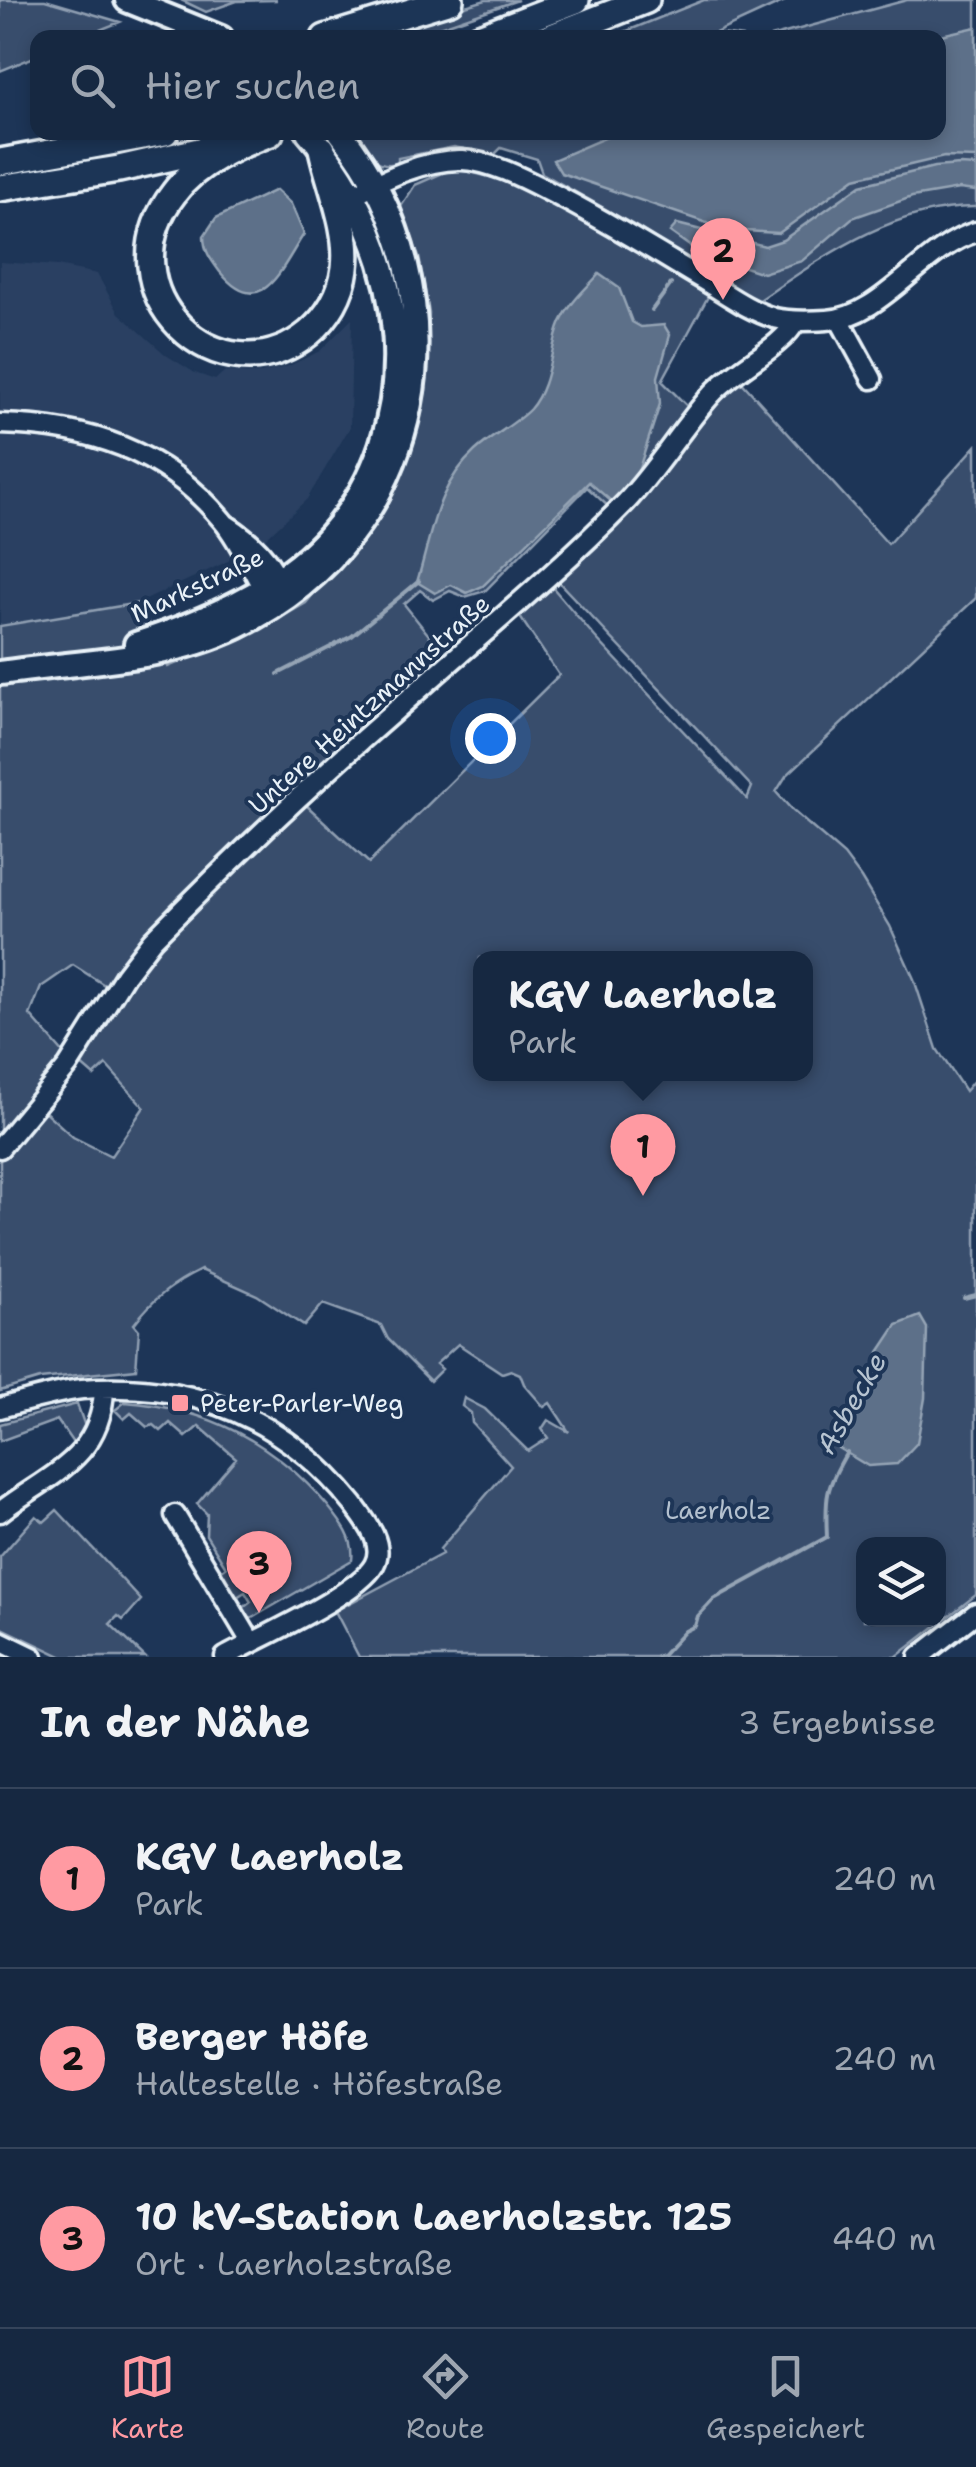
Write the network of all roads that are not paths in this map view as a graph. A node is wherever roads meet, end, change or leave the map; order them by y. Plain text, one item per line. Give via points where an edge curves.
1 (127, 0) edge
2 (450, 0) edge
3 (576, 0) edge
4 (646, 0) edge
5 (175, 20) junction
6 (188, 30) edge
7 (201, 30) edge
8 (351, 30) edge
9 (498, 30) edge
10 (570, 30) edge
11 (121, 140) edge
12 (241, 140) edge
13 (254, 140) edge
14 (323, 140) edge
15 (325, 140) edge
16 (0, 162) edge
17 (0, 188) edge
18 (364, 190) junction
19 (976, 232) edge
20 (838, 320) junction
21 (796, 321) junction
22 (872, 379) dead end
23 (0, 424) edge
24 (274, 588) junction
25 (0, 673) edge
26 (0, 1148) edge
27 (104, 1390) junction
28 (0, 1408) edge
29 (0, 1512) edge
30 (174, 1516) dead end
31 (976, 1613) edge
32 (0, 1641) edge
33 (250, 1642) junction
34 (32, 1657) edge
35 (225, 1657) edge
36 (920, 1657) edge

1 - 5 main road
2 - 8 highway
3 - 9 highway
4 - 10 highway
5 - 6 main road
5 - 7 main road
11 - 16 highway
12 - 17 highway
13 - 14 highway via 175,190 156,220 150,271 164,310 179,326 214,349 256,354 287,346 317,326 344,277 346,250
15 - 18 main road, Markstraße
18 - 21 street via 452,161 492,168 565,200 754,310
18 - 24 main road, Markstraße via 395,330 394,402 382,446 349,509
19 - 20 street via 944,246
20 - 21 street
20 - 22 street
21 - 26 street, Untere Heintzmannstraße via 779,343 711,395 593,534 344,755 152,940 68,1066
23 - 24 street via 102,437 165,468 246,537
24 - 25 main road, Markstraße via 238,626 183,646
27 - 28 street
27 - 29 street via 98,1426 76,1458
27 - 33 street via 179,1394 272,1430 308,1454 372,1531 377,1558 363,1578
30 - 33 street
31 - 36 street
32 - 34 street
33 - 35 street

